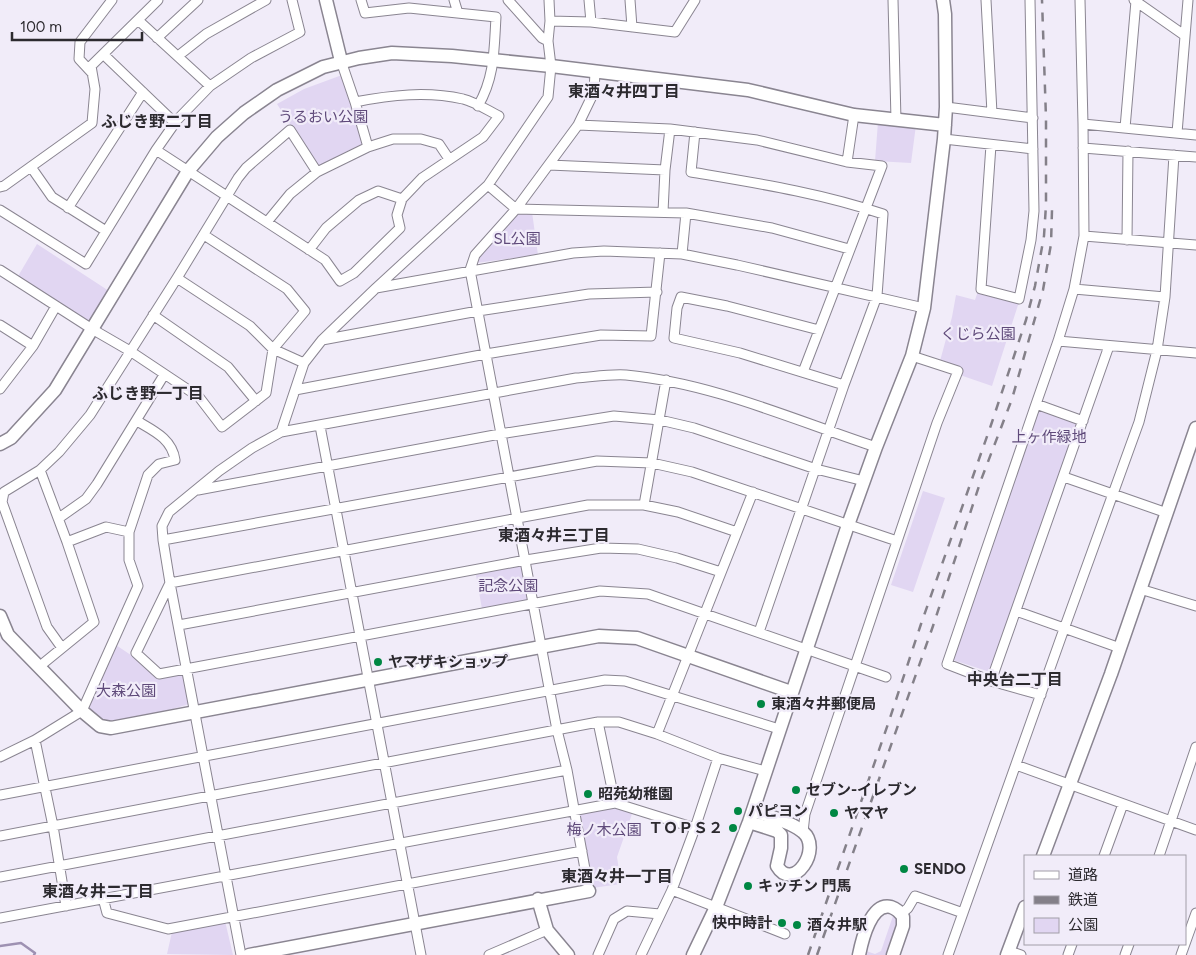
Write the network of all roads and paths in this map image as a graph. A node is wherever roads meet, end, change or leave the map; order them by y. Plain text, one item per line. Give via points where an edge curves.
1 (112, 0) edge
2 (158, 0) edge
3 (198, 0) edge
4 (266, 0) edge
5 (292, 0) edge
6 (326, 0) edge
7 (361, 0) edge
8 (454, 0) edge
9 (508, 0) edge
10 (549, 0) edge
11 (589, 0) edge
12 (630, 0) edge
13 (695, 0) edge
14 (893, 0) edge
15 (943, 0) edge
16 (986, 0) edge
17 (1030, 0) edge
18 (1080, 0) edge
19 (1135, 0) edge
20 (1188, 0) edge
21 (408, 4) edge
22 (458, 13) junction
23 (138, 20) junction
24 (550, 21) junction
25 (591, 22) junction
26 (632, 27) junction
27 (1184, 35) junction
28 (157, 38) junction
29 (548, 41) junction
30 (102, 54) junction
31 (178, 56) junction
32 (494, 60) junction
33 (341, 62) junction
34 (551, 66) junction
35 (595, 72) junction
36 (93, 74) junction
37 (210, 86) junction
38 (143, 92) junction
39 (355, 102) junction
40 (478, 106) junction
41 (946, 108) junction
42 (992, 113) junction
43 (854, 116) junction
44 (1033, 118) junction
45 (896, 120) junction
46 (175, 123) junction
47 (578, 124) junction
48 (1083, 124) junction
49 (945, 125) junction
50 (1125, 128) junction
51 (670, 129) junction
52 (695, 132) junction
53 (1177, 133) junction
54 (1196, 134) edge
55 (944, 139) junction
56 (991, 145) junction
57 (368, 147) junction
58 (1083, 148) junction
59 (156, 150) junction
60 (1033, 150) junction
61 (1128, 151) junction
62 (1174, 155) junction
63 (1196, 157) edge
64 (449, 159) junction
65 (847, 162) junction
66 (549, 165) junction
67 (31, 167) junction
68 (665, 170) junction
69 (188, 171) junction
70 (317, 172) junction
71 (488, 185) junction
72 (0, 188) edge
73 (228, 197) junction
74 (402, 199) junction
75 (68, 208) junction
76 (865, 208) junction
77 (516, 209) junction
78 (0, 210) edge
79 (663, 212) junction
80 (686, 213) junction
81 (267, 222) junction
82 (106, 231) junction
83 (204, 236) junction
84 (1084, 236) junction
85 (1127, 240) junction
86 (1169, 243) junction
87 (1196, 245) edge
88 (849, 249) junction
89 (310, 250) junction
90 (660, 254) junction
91 (682, 254) junction
92 (0, 270) edge
93 (470, 270) junction
94 (177, 278) junction
95 (376, 288) junction
96 (835, 288) junction
97 (1074, 289) junction
98 (657, 292) junction
99 (877, 296) junction
100 (1165, 296) junction
101 (56, 306) junction
102 (924, 308) junction
103 (478, 311) junction
104 (153, 315) junction
105 (0, 325) edge
106 (92, 329) junction
107 (819, 330) junction
108 (322, 340) junction
109 (1058, 341) junction
110 (33, 346) junction
111 (1109, 346) junction
112 (273, 349) junction
113 (1157, 350) junction
114 (130, 351) junction
115 (1196, 353) edge
116 (486, 354) junction
117 (912, 356) junction
118 (304, 363) junction
119 (802, 372) junction
120 (164, 375) junction
121 (666, 380) junction
122 (2, 384) edge
123 (844, 385) junction
124 (295, 390) junction
125 (493, 393) junction
126 (256, 401) junction
127 (1036, 404) junction
128 (660, 420) junction
129 (137, 421) junction
130 (1083, 421) junction
131 (320, 426) junction
132 (1196, 428) edge
133 (281, 432) junction
134 (829, 432) junction
135 (500, 434) junction
136 (0, 444) edge
137 (876, 447) junction
138 (652, 463) junction
139 (328, 466) junction
140 (816, 469) junction
141 (40, 470) junction
142 (509, 477) junction
143 (1064, 477) junction
144 (864, 481) junction
145 (198, 490) junction
146 (753, 492) junction
147 (1113, 494) junction
148 (644, 505) junction
149 (336, 509) junction
150 (802, 509) junction
151 (1167, 513) junction
152 (59, 518) junction
153 (518, 518) junction
154 (848, 525) junction
155 (129, 532) junction
156 (737, 532) junction
157 (163, 540) junction
158 (897, 541) junction
159 (67, 542) junction
160 (344, 552) junction
161 (526, 560) junction
162 (721, 572) junction
163 (170, 583) junction
164 (1140, 589) junction
165 (352, 593) junction
166 (534, 604) junction
167 (1196, 606) edge
168 (1016, 611) junction
169 (706, 614) junction
170 (0, 616) edge
171 (179, 626) junction
172 (1064, 629) junction
173 (759, 632) junction
174 (360, 636) junction
175 (542, 647) junction
176 (62, 648) junction
177 (1120, 648) junction
178 (807, 649) junction
179 (690, 655) junction
180 (40, 666) junction
181 (854, 666) junction
182 (187, 668) junction
183 (886, 677) dead end
184 (368, 679) junction
185 (991, 681) junction
186 (550, 690) junction
187 (791, 692) junction
188 (1041, 695) junction
189 (673, 696) junction
190 (82, 711) junction
191 (196, 711) junction
192 (598, 722) junction
193 (376, 723) junction
194 (778, 729) junction
195 (557, 730) junction
196 (657, 734) junction
197 (35, 740) junction
198 (1196, 747) edge
199 (204, 756) junction
200 (0, 757) edge
201 (718, 758) junction
202 (384, 763) junction
203 (1016, 765) junction
204 (567, 770) junction
205 (765, 771) junction
206 (1069, 785) junction
207 (45, 787) junction
208 (0, 795) edge
209 (210, 795) junction
210 (392, 803) junction
211 (615, 803) junction
212 (1123, 804) junction
213 (575, 811) junction
214 (751, 816) junction
215 (1172, 821) junction
216 (53, 826) junction
217 (695, 828) junction
218 (1196, 830) edge
219 (803, 832) junction
220 (218, 835) junction
221 (0, 836) edge
222 (399, 842) junction
223 (582, 850) junction
224 (1043, 855) edge
225 (1104, 855) edge
226 (1159, 855) edge
227 (60, 866) junction
228 (226, 875) junction
229 (0, 877) edge
230 (408, 882) junction
231 (672, 890) junction
232 (590, 891) joint
233 (103, 898) junction
234 (538, 900) junction
235 (66, 906) junction
236 (716, 907) junction
237 (1024, 910) edge
238 (963, 912) junction
239 (1196, 913) edge
240 (660, 914) junction
241 (901, 914) junction
242 (233, 916) junction
243 (0, 918) edge
244 (415, 924) junction
245 (547, 930) junction
246 (785, 934) dead end
247 (1186, 941) edge
248 (1008, 953) edge
249 (240, 955) edge
250 (249, 955) edge
251 (421, 955) edge
252 (488, 955) edge
253 (568, 955) edge
254 (598, 955) edge
255 (641, 955) edge
256 (693, 955) edge
257 (859, 955) edge
258 (892, 955) edge
259 (948, 955) edge
260 (1021, 955) edge

1 - 36 street via 80,42 79,59
2 - 23 street
3 - 28 street
4 - 31 street via 206,34
5 - 37 street via 300,32 251,58
6 - 33 street
7 - 21 street via 365,13
8 - 22 street
9 - 29 street
10 - 24 street
11 - 25 street
12 - 26 street
13 - 26 street via 675,32
14 - 45 street
15 - 41 street
16 - 42 street
17 - 44 street
18 - 48 street
19 - 27 street
19 - 50 street
20 - 27 street
21 - 22 street
22 - 32 street via 496,17
23 - 28 street
23 - 30 street
24 - 25 street
24 - 29 street
25 - 26 street
27 - 53 street
28 - 31 street
29 - 34 street
30 - 36 street via 91,66
30 - 38 street
31 - 37 street
32 - 33 street via 406,53
32 - 34 street
32 - 40 street via 487,91
33 - 39 street
33 - 69 street via 308,73 260,101 217,137
34 - 35 street
34 - 71 street via 548,97
35 - 43 street via 748,90
35 - 47 street via 594,92
36 - 67 street via 92,123
37 - 46 street
38 - 46 street
38 - 75 street
39 - 40 street via 395,95 434,95 465,100
39 - 57 street
40 - 64 street via 498,116 483,137
41 - 42 street
41 - 49 street
42 - 44 street
43 - 45 street
43 - 65 street
44 - 60 street
45 - 49 street
46 - 59 street
47 - 51 street
47 - 66 street
48 - 50 street
48 - 58 street
49 - 55 street
50 - 53 street
51 - 52 street
51 - 68 street
52 - 65 street via 757,140
52 - 76 street via 691,172 781,188
53 - 54 street
55 - 56 street
55 - 102 street
56 - 60 street
56 - 60 street via 981,289 1019,299 1033,221
57 - 64 street via 393,139 421,139 438,144
57 - 70 street
58 - 61 street
58 - 84 street
59 - 69 street
59 - 82 street
61 - 62 street
61 - 85 street
62 - 63 street
62 - 86 street
64 - 74 street via 422,178
65 - 76 street via 882,166
66 - 68 street
66 - 77 street
67 - 72 street
67 - 75 street via 52,197
68 - 79 street
69 - 73 street
69 - 106 street
70 - 73 street via 290,130 246,168
70 - 81 street via 290,194
71 - 77 street
71 - 95 street
73 - 81 street
73 - 83 street
74 - 89 street via 378,192 360,200 326,228
74 - 89 street via 397,215 400,228 354,273 340,281 325,260
75 - 82 street
76 - 88 street
76 - 99 street via 883,214
77 - 79 street
77 - 93 street via 475,255
78 - 82 street via 86,264
79 - 80 street
80 - 88 street via 772,228
80 - 91 street
81 - 89 street
83 - 94 street
83 - 112 street via 287,289 305,311
84 - 85 street
84 - 97 street
85 - 86 street
86 - 87 street
86 - 100 street
88 - 96 street
90 - 91 street
90 - 93 street via 573,253
90 - 98 street
91 - 96 street
92 - 101 street
93 - 95 street
93 - 103 street
94 - 104 street
94 - 112 street via 250,326
95 - 108 street
96 - 99 street
96 - 107 street
97 - 100 street
97 - 109 street
98 - 103 street via 589,294
98 - 116 street via 651,336 601,335
99 - 102 street
99 - 123 street
100 - 113 street
101 - 106 street
101 - 110 street
102 - 117 street
103 - 108 street
103 - 116 street
104 - 114 street
104 - 126 street via 228,367
105 - 110 street
106 - 114 street
106 - 136 street via 55,390 10,438
107 - 119 street
107 - 119 street via 680,297 674,338
108 - 118 street
109 - 111 street
109 - 127 street
110 - 122 street
111 - 113 street
111 - 130 street
112 - 118 street
112 - 126 street via 266,393
113 - 115 street
113 - 147 street via 1139,422
114 - 120 street
114 - 141 street via 90,415
116 - 124 street
116 - 125 street
117 - 137 street
117 - 158 street via 958,372
118 - 124 street
119 - 123 street
120 - 126 street via 199,397 222,427
120 - 129 street
121 - 125 street via 623,375 576,378
121 - 128 street
121 - 134 street via 734,398
123 - 134 street
124 - 133 street
125 - 131 street
125 - 135 street
127 - 130 street
127 - 185 street via 947,664
128 - 135 street via 614,416
128 - 138 street
128 - 140 street via 694,428
129 - 152 street via 86,499
129 - 155 street via 170,444 175,460 159,464 148,475
130 - 143 street
131 - 133 street
131 - 139 street
132 - 151 street
133 - 145 street via 219,471
134 - 137 street
134 - 140 street
135 - 139 street
135 - 142 street
137 - 144 street
138 - 142 street via 597,461
138 - 146 street
138 - 148 street
139 - 145 street
139 - 149 street
140 - 144 street
140 - 150 street
141 - 152 street
141 - 176 street via 4,492 2,502 47,627
142 - 149 street
142 - 153 street
143 - 147 street
143 - 168 street
144 - 154 street
145 - 157 street via 169,512 162,526
146 - 150 street
146 - 156 street
147 - 151 street
147 - 172 street
148 - 153 street via 588,505
148 - 156 street via 678,512
149 - 157 street
149 - 160 street
150 - 154 street
150 - 173 street
151 - 164 street
152 - 159 street
153 - 160 street
153 - 161 street
154 - 158 street
154 - 178 street
155 - 159 street via 106,527
155 - 190 street via 129,560 138,586
156 - 162 street
157 - 163 street
158 - 181 street
159 - 176 street via 94,622
160 - 163 street
160 - 165 street
161 - 162 street via 601,548 638,549
161 - 165 street
161 - 166 street
162 - 169 street
163 - 171 street
163 - 182 street via 136,652 159,674
164 - 167 street
164 - 177 street
165 - 171 street
165 - 174 street
166 - 169 street via 600,591 648,594
166 - 174 street
166 - 175 street
168 - 172 street
168 - 185 street
169 - 173 street
169 - 179 street
170 - 180 street via 8,635
171 - 182 street
172 - 177 street
172 - 188 street
173 - 178 street
174 - 182 street
174 - 184 street
175 - 179 street via 599,636 637,638
175 - 184 street
175 - 186 street
176 - 180 street
177 - 206 street
178 - 181 street
178 - 187 street
179 - 187 street
179 - 189 street
180 - 190 street
181 - 183 street
181 - 219 street via 805,814
182 - 191 street
184 - 191 street
184 - 193 street
185 - 188 street
186 - 189 street via 605,680 626,681
186 - 193 street
186 - 195 street
187 - 194 street
188 - 203 street
189 - 194 street
189 - 196 street
190 - 191 street via 100,726 111,728
190 - 197 street
191 - 199 street
192 - 195 street
192 - 196 street via 619,722
192 - 211 street
193 - 199 street
193 - 202 street
194 - 205 street
195 - 202 street
195 - 204 street
196 - 201 street
197 - 200 street
197 - 207 street
198 - 215 street
199 - 207 street
199 - 209 street
201 - 205 street
201 - 217 street
202 - 209 street
202 - 210 street
203 - 206 street
203 - 238 street
204 - 210 street
204 - 213 street
205 - 214 street
206 - 212 street
206 - 224 street
207 - 208 street
207 - 216 street
209 - 216 street
209 - 220 street
210 - 220 street
210 - 222 street
211 - 213 street
211 - 217 street
212 - 215 street
212 - 225 street
213 - 222 street
213 - 223 street
214 - 219 street via 790,825
214 - 219 street via 781,835 777,866 787,874 799,872 807,860 810,850
214 - 236 street
215 - 218 street
215 - 226 street
216 - 221 street
216 - 227 street
217 - 231 street
220 - 227 street
220 - 228 street
222 - 228 street
222 - 230 street
223 - 230 street
223 - 232 street
227 - 229 street
227 - 235 street
228 - 233 street
228 - 242 street
230 - 242 street
230 - 244 street
231 - 236 street
231 - 240 street
232 - 234 street
233 - 235 street
233 - 242 street via 107,913 168,929
234 - 244 street
234 - 245 street
235 - 243 street
236 - 246 street
236 - 256 street
237 - 248 street
238 - 241 street via 915,896
238 - 259 street
239 - 247 street
240 - 254 street via 627,911 614,919
240 - 255 street
241 - 257 street via 897,909 886,907 875,912
241 - 258 street via 903,926
242 - 249 street
244 - 250 street
244 - 251 street
245 - 252 street
245 - 253 street
248 - 260 street

